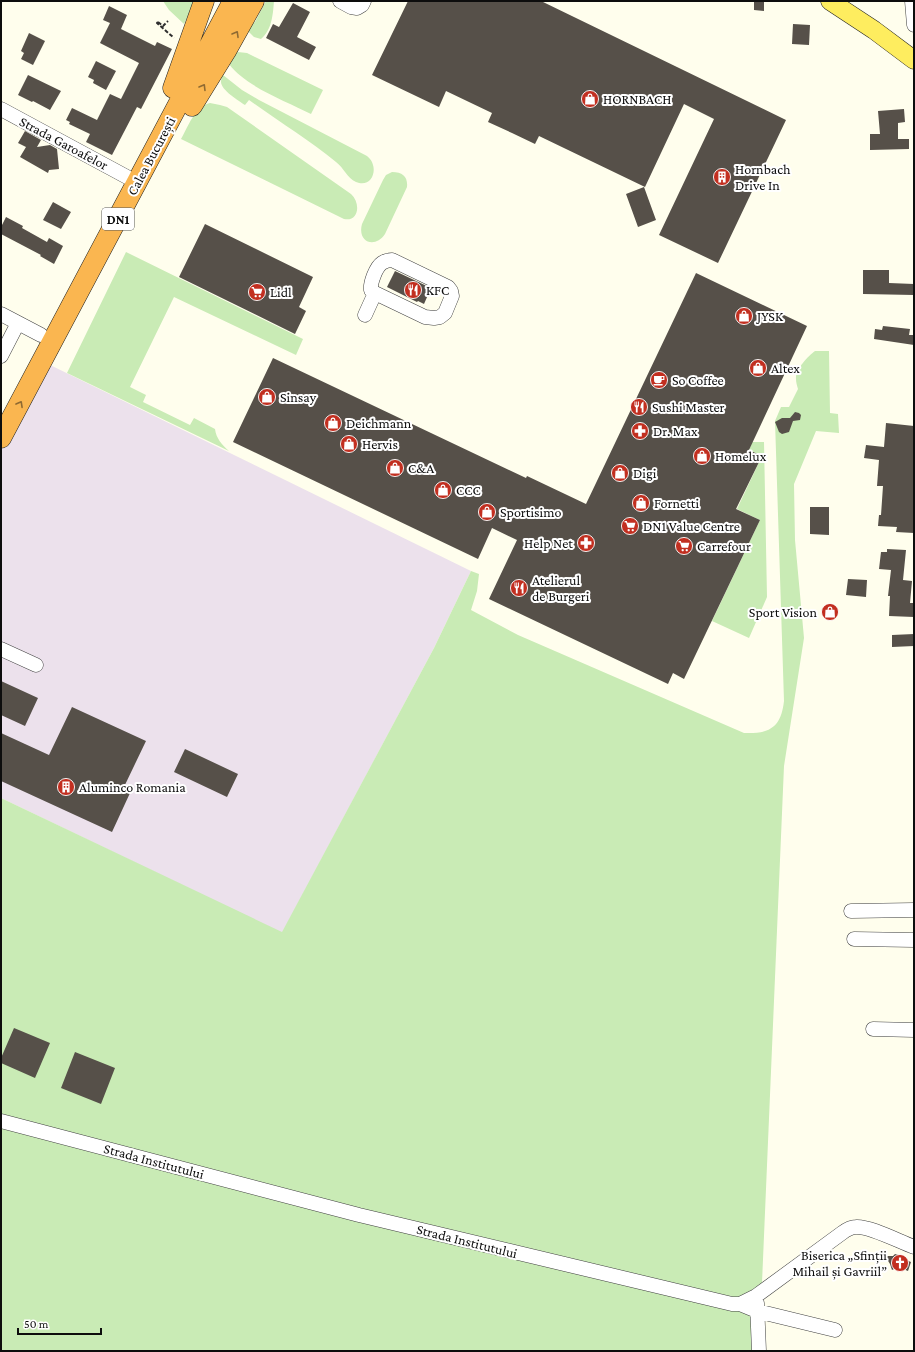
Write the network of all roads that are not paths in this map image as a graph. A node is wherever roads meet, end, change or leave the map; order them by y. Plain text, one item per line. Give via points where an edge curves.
1 (204, 1) edge
2 (219, 1) edge
3 (233, 1) edge
4 (254, 1) edge
5 (340, 1) edge
6 (364, 1) edge
7 (830, 1) edge
8 (912, 1) edge
9 (914, 25) edge
10 (914, 60) edge
11 (173, 88) junction
12 (1, 109) edge
13 (127, 177) junction
14 (375, 293) junction
15 (1, 314) edge
16 (365, 315) dead end
17 (18, 323) junction
18 (47, 340) junction
19 (1, 356) edge
20 (1, 410) edge
21 (1, 438) edge
22 (1, 649) edge
23 (36, 666) dead end
24 (914, 910) edge
25 (851, 911) dead end
26 (854, 939) dead end
27 (914, 940) edge
28 (873, 1028) dead end
29 (914, 1030) edge
30 (1, 1121) edge
31 (914, 1247) edge
32 (756, 1296) junction
33 (740, 1304) junction
34 (757, 1311) junction
35 (835, 1330) dead end
36 (759, 1351) edge

1 - 11 highway
2 - 11 highway, Calea București / DN1
3 - 18 highway, Calea București / DN1
18 -> 4 highway via 61,335 72,320
5 - 6 street via 357,8
7 - 10 main road
8 - 9 street
11 - 13 highway, Calea București / DN1
12 - 13 street, Strada Garoafelor
13 - 18 highway, Calea București / DN1
14 - 14 street via 425,317 434,318 445,313 452,296 448,287 392,260 379,266 370,285
14 - 16 street
15 - 17 street
17 - 18 street
17 - 19 street
18 - 20 highway, Calea București / DN1
21 -> 18 highway, Calea București / DN1
22 - 23 street
24 - 25 street
26 - 27 street
28 - 29 street
30 - 33 street, Strada Institutului via 359,1215
31 - 32 street via 862,1227 850,1228
32 - 33 street
32 - 34 street
33 - 34 street, Strada Institutului
34 - 35 street, Strada Institutului
34 - 36 street

